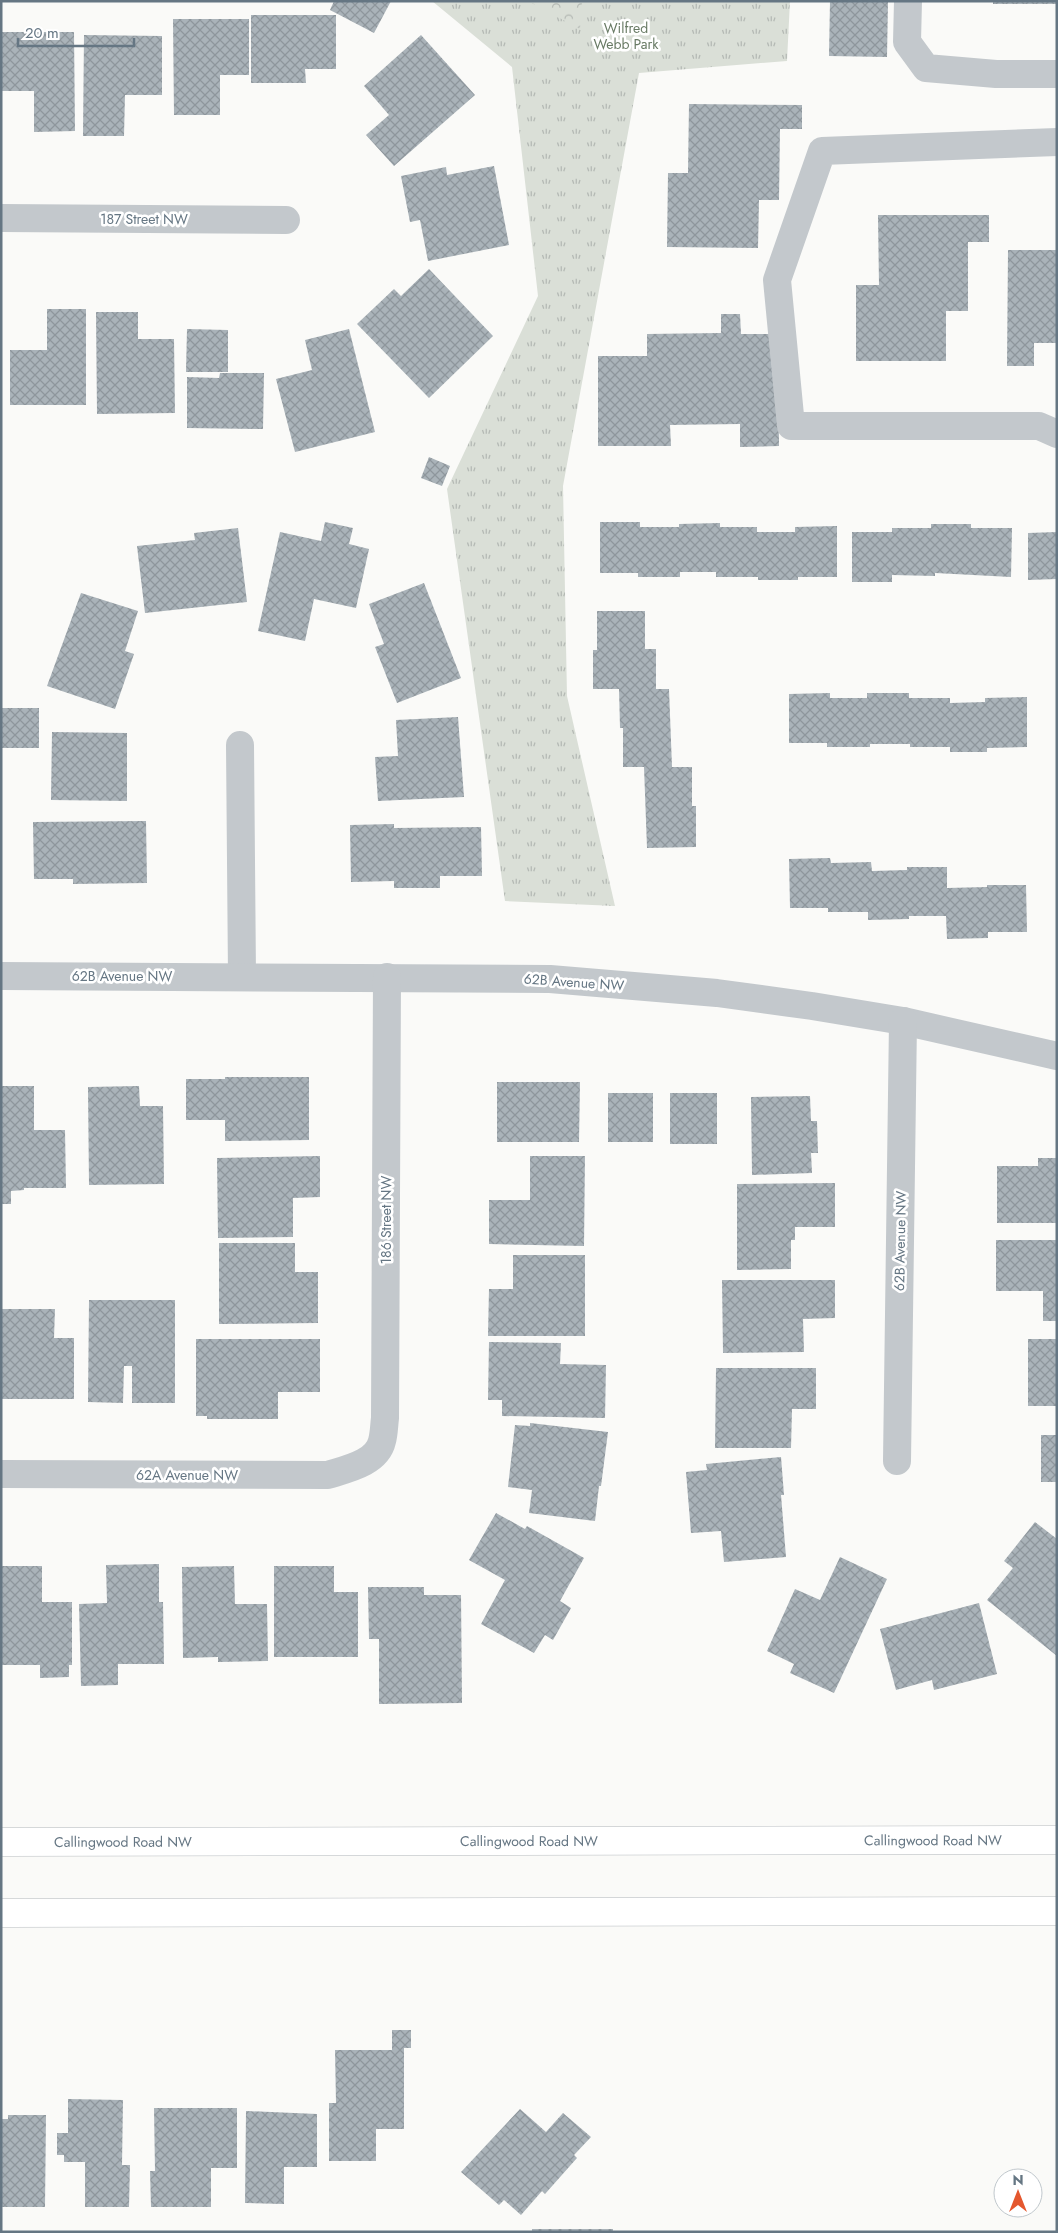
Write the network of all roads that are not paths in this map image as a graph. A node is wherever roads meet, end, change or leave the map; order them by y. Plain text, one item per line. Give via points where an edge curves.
1 (908, 1) edge
2 (1057, 74) edge
3 (1057, 142) edge
4 (1, 218) edge
5 (286, 220) dead end
6 (1057, 434) edge
7 (240, 745) dead end
8 (1, 976) edge
9 (242, 976) junction
10 (387, 977) junction
11 (903, 1021) junction
12 (1057, 1056) edge
13 (371, 1459) joint
14 (897, 1461) dead end
15 (1, 1474) edge
16 (1057, 1840) edge
17 (1, 1842) edge
18 (1057, 1911) edge
19 (1, 1913) edge

1 - 2 street via 907,42 926,68 996,74
3 - 6 street via 822,151 778,280 791,426 1040,426
4 - 5 street, 187 Street NW
7 - 9 street
8 - 9 street, 62B Avenue NW
9 - 10 street, 62B Avenue NW
10 - 11 street, 62B Avenue NW via 550,979 717,993
10 - 13 street, 186 Street NW via 385,1418 382,1443
11 - 12 street, 62B Avenue NW
11 - 14 street, 62B Avenue NW
13 - 15 street, 62A Avenue NW via 328,1475
16 - 17 main road, Callingwood Road NW
18 - 19 main road

